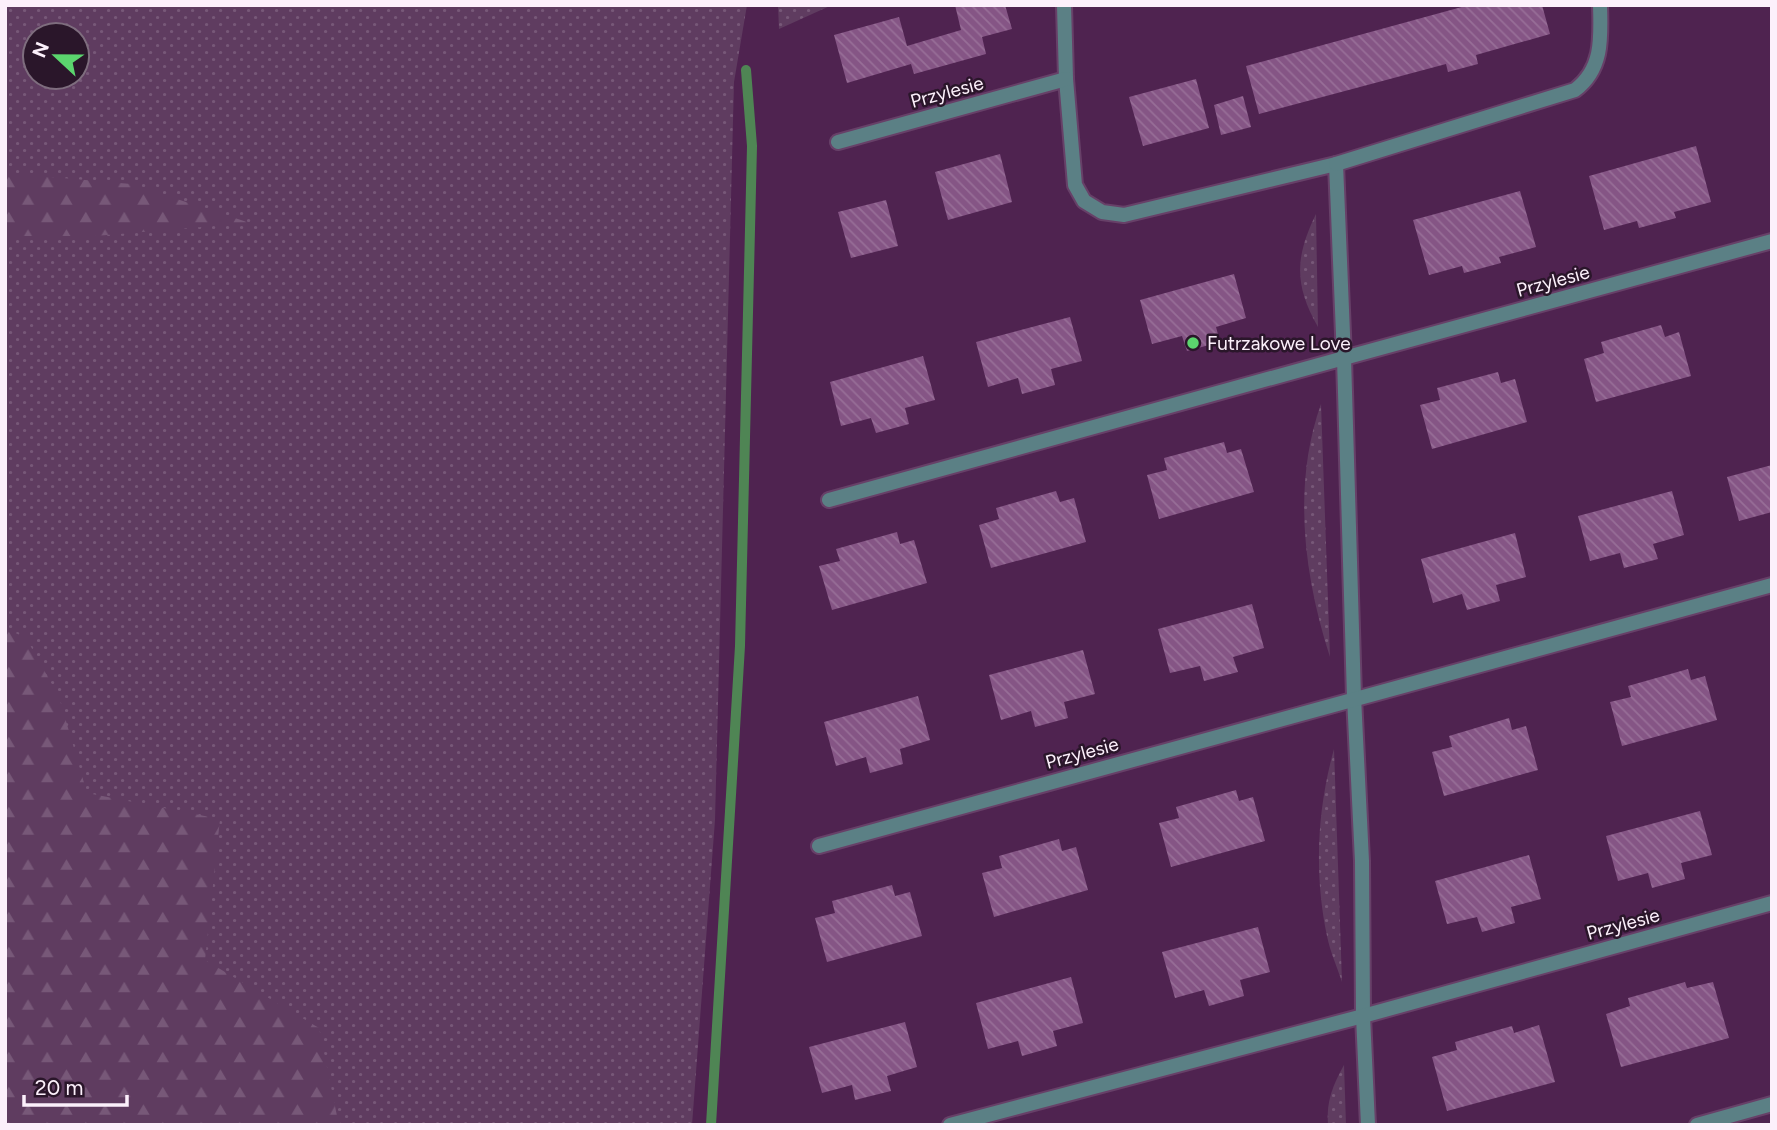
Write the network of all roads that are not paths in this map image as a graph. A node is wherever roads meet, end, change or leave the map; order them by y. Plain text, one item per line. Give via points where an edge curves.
1 (1064, 5) edge
2 (1601, 5) edge
3 (1066, 79) junction
4 (838, 142) dead end
5 (1336, 164) junction
6 (1772, 242) edge
7 (1344, 358) junction
8 (829, 500) dead end
9 (1772, 584) edge
10 (1354, 697) junction
11 (819, 846) dead end
12 (1772, 903) edge
13 (1363, 1016) junction
14 (1772, 1104) edge
15 (950, 1125) edge
16 (1368, 1125) edge
17 (1697, 1125) edge

1 - 3 street
2 - 5 street via 1594,70 1575,90
3 - 4 street, Przylesie
3 - 5 street via 1075,185 1084,201 1102,212 1124,215
5 - 7 street
6 - 7 street, Przylesie
7 - 8 street, Przylesie
7 - 10 street
9 - 10 street, Przylesie
10 - 11 street, Przylesie
10 - 13 street
12 - 13 street, Przylesie
13 - 15 street, Przylesie
13 - 16 street
14 - 17 street

